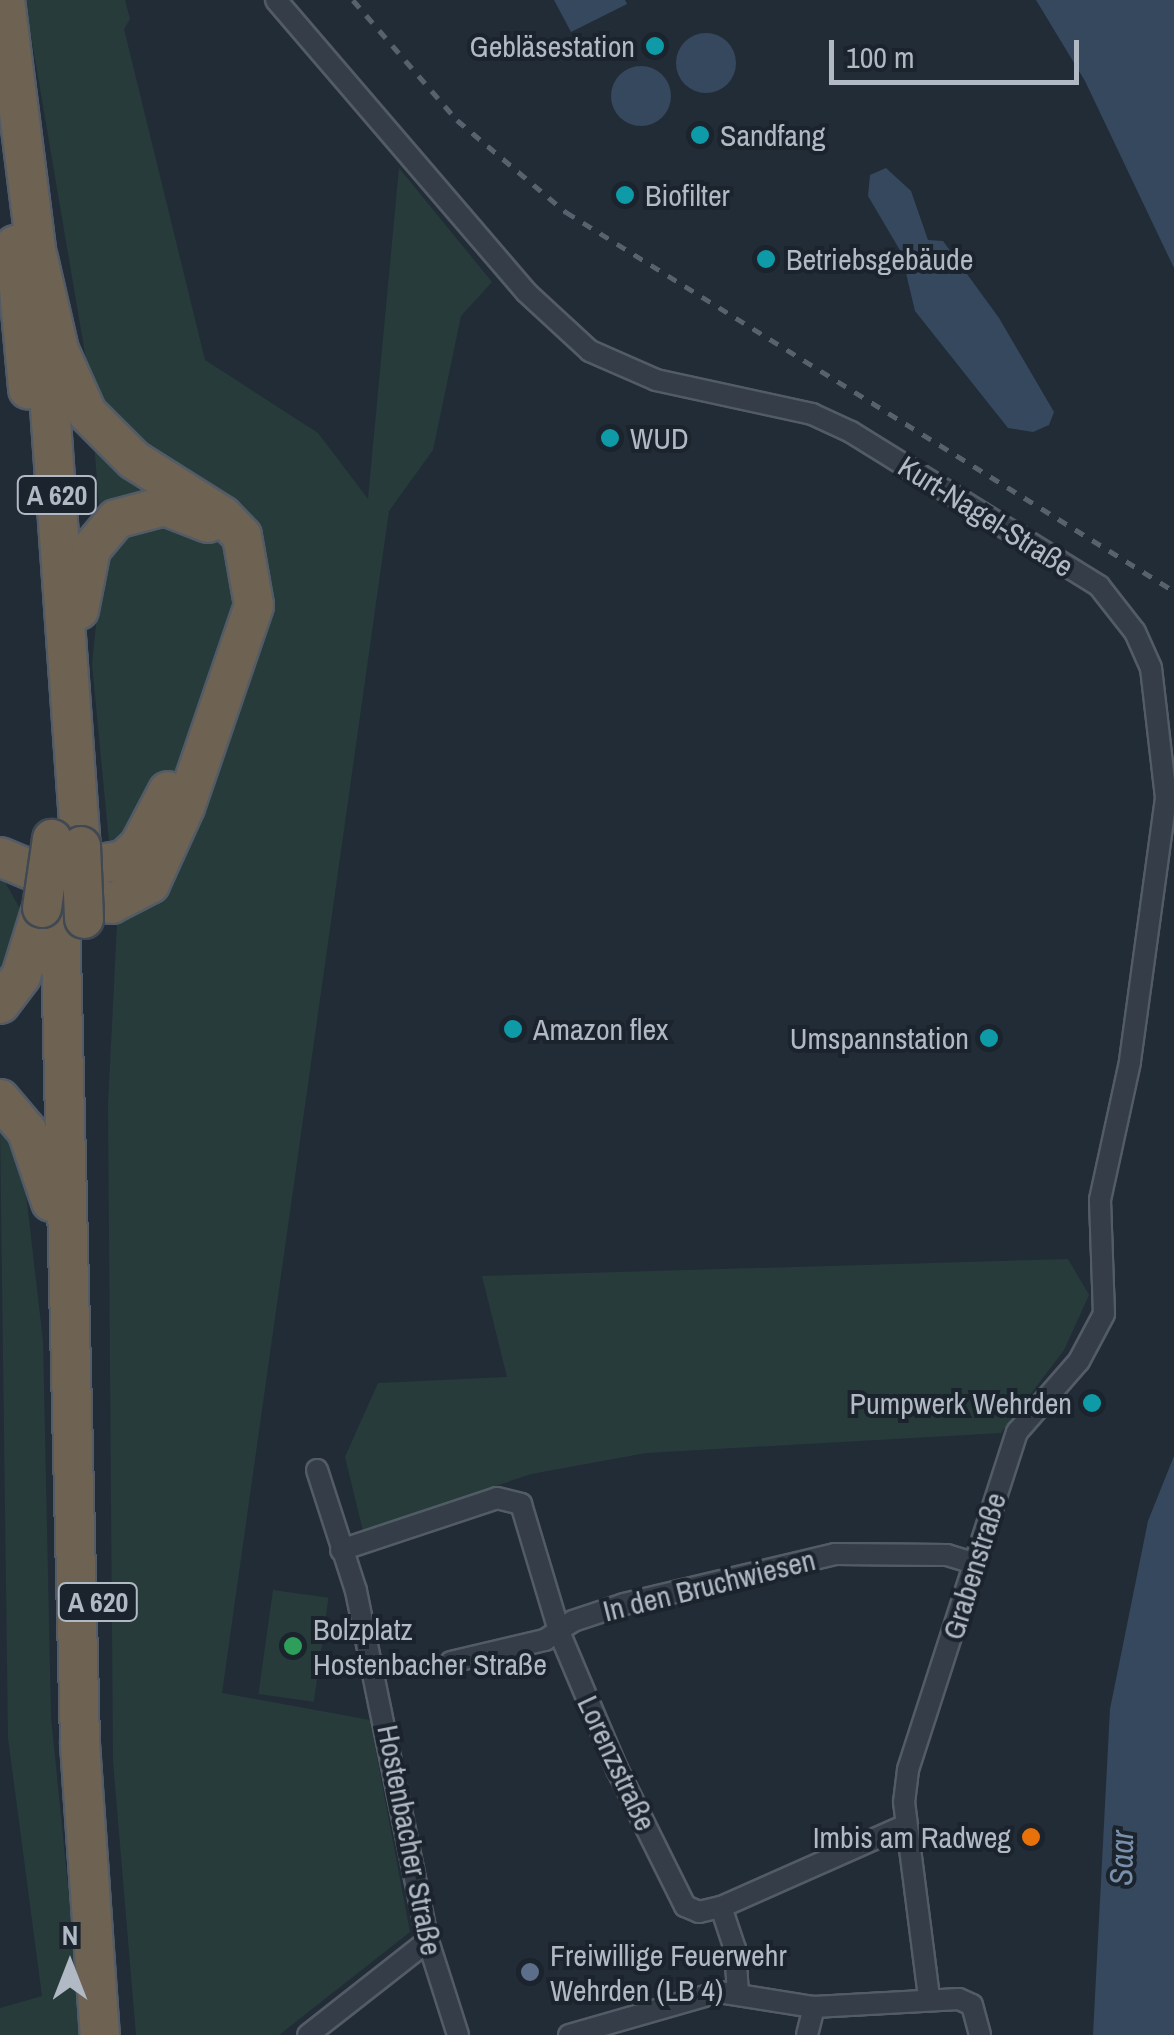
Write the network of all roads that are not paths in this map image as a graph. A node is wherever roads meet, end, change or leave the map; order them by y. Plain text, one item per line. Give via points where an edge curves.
1 (5, 0) edge
2 (276, 0) edge
3 (0, 103) edge
4 (38, 258) junction
5 (73, 732) junction
6 (64, 842) junction
7 (0, 845) edge
8 (0, 857) edge
9 (62, 913) junction
10 (0, 1004) edge
11 (0, 1099) edge
12 (67, 1313) junction
13 (1097, 1332) joint
14 (317, 1470) dead end
15 (342, 1550) junction
16 (976, 1564) junction
17 (560, 1634) junction
18 (450, 1662) dead end
19 (906, 1824) junction
20 (722, 1906) junction
21 (428, 1941) junction
22 (738, 1992) junction
23 (929, 1998) junction
24 (814, 2007) junction
25 (601, 2030) edge
26 (100, 2035) edge
27 (124, 2035) edge
28 (308, 2035) edge
29 (458, 2035) edge
30 (569, 2035) edge
31 (807, 2035) edge
32 (980, 2035) edge

1 - 4 highway, A 620
2 - 13 street, Kurt-Nagel-Straße via 526,292 590,351 656,380 812,414 851,432 1099,586 1136,632 1158,693 1166,798 1130,1062 1100,1200 1107,1278
3 - 6 highway, A 620
4 - 5 highway, A 620
4 - 8 highway via 59,350 86,413 134,460 224,516 242,536 254,605 185,807 150,884 111,904
5 - 6 highway, A 620
5 - 7 highway via 80,602 91,548 116,519 141,508 189,512 226,541 239,580 238,604 150,830 110,866
6 - 9 highway, bridge
9 - 10 highway
9 - 12 highway, A 620
9 - 27 highway, A 620 via 102,1745
11 - 12 highway via 41,1160
12 - 26 highway, A 620 via 80,1744
13 - 16 street, Grabenstraße via 1017,1432
14 - 15 street, Hostenbacher Straße
15 - 17 street, Lorenzstraße via 510,1499 522,1504
15 - 21 street, Hostenbacher Straße via 388,1724
16 - 17 street, In den Bruchwiesen via 948,1555 835,1554 608,1609 573,1620
16 - 19 street, Grabenstraße via 908,1770
17 - 18 street, In den Bruchwiesen
17 - 20 street, Lorenzstraße via 685,1906 700,1912
19 - 20 street
19 - 23 street, Grabenstraße
20 - 22 street
21 - 28 street
21 - 29 street, Hostenbacher Straße
22 - 24 street
22 - 25 street via 696,1996
23 - 24 street
23 - 32 street via 972,2005
24 - 31 street
25 - 30 street

